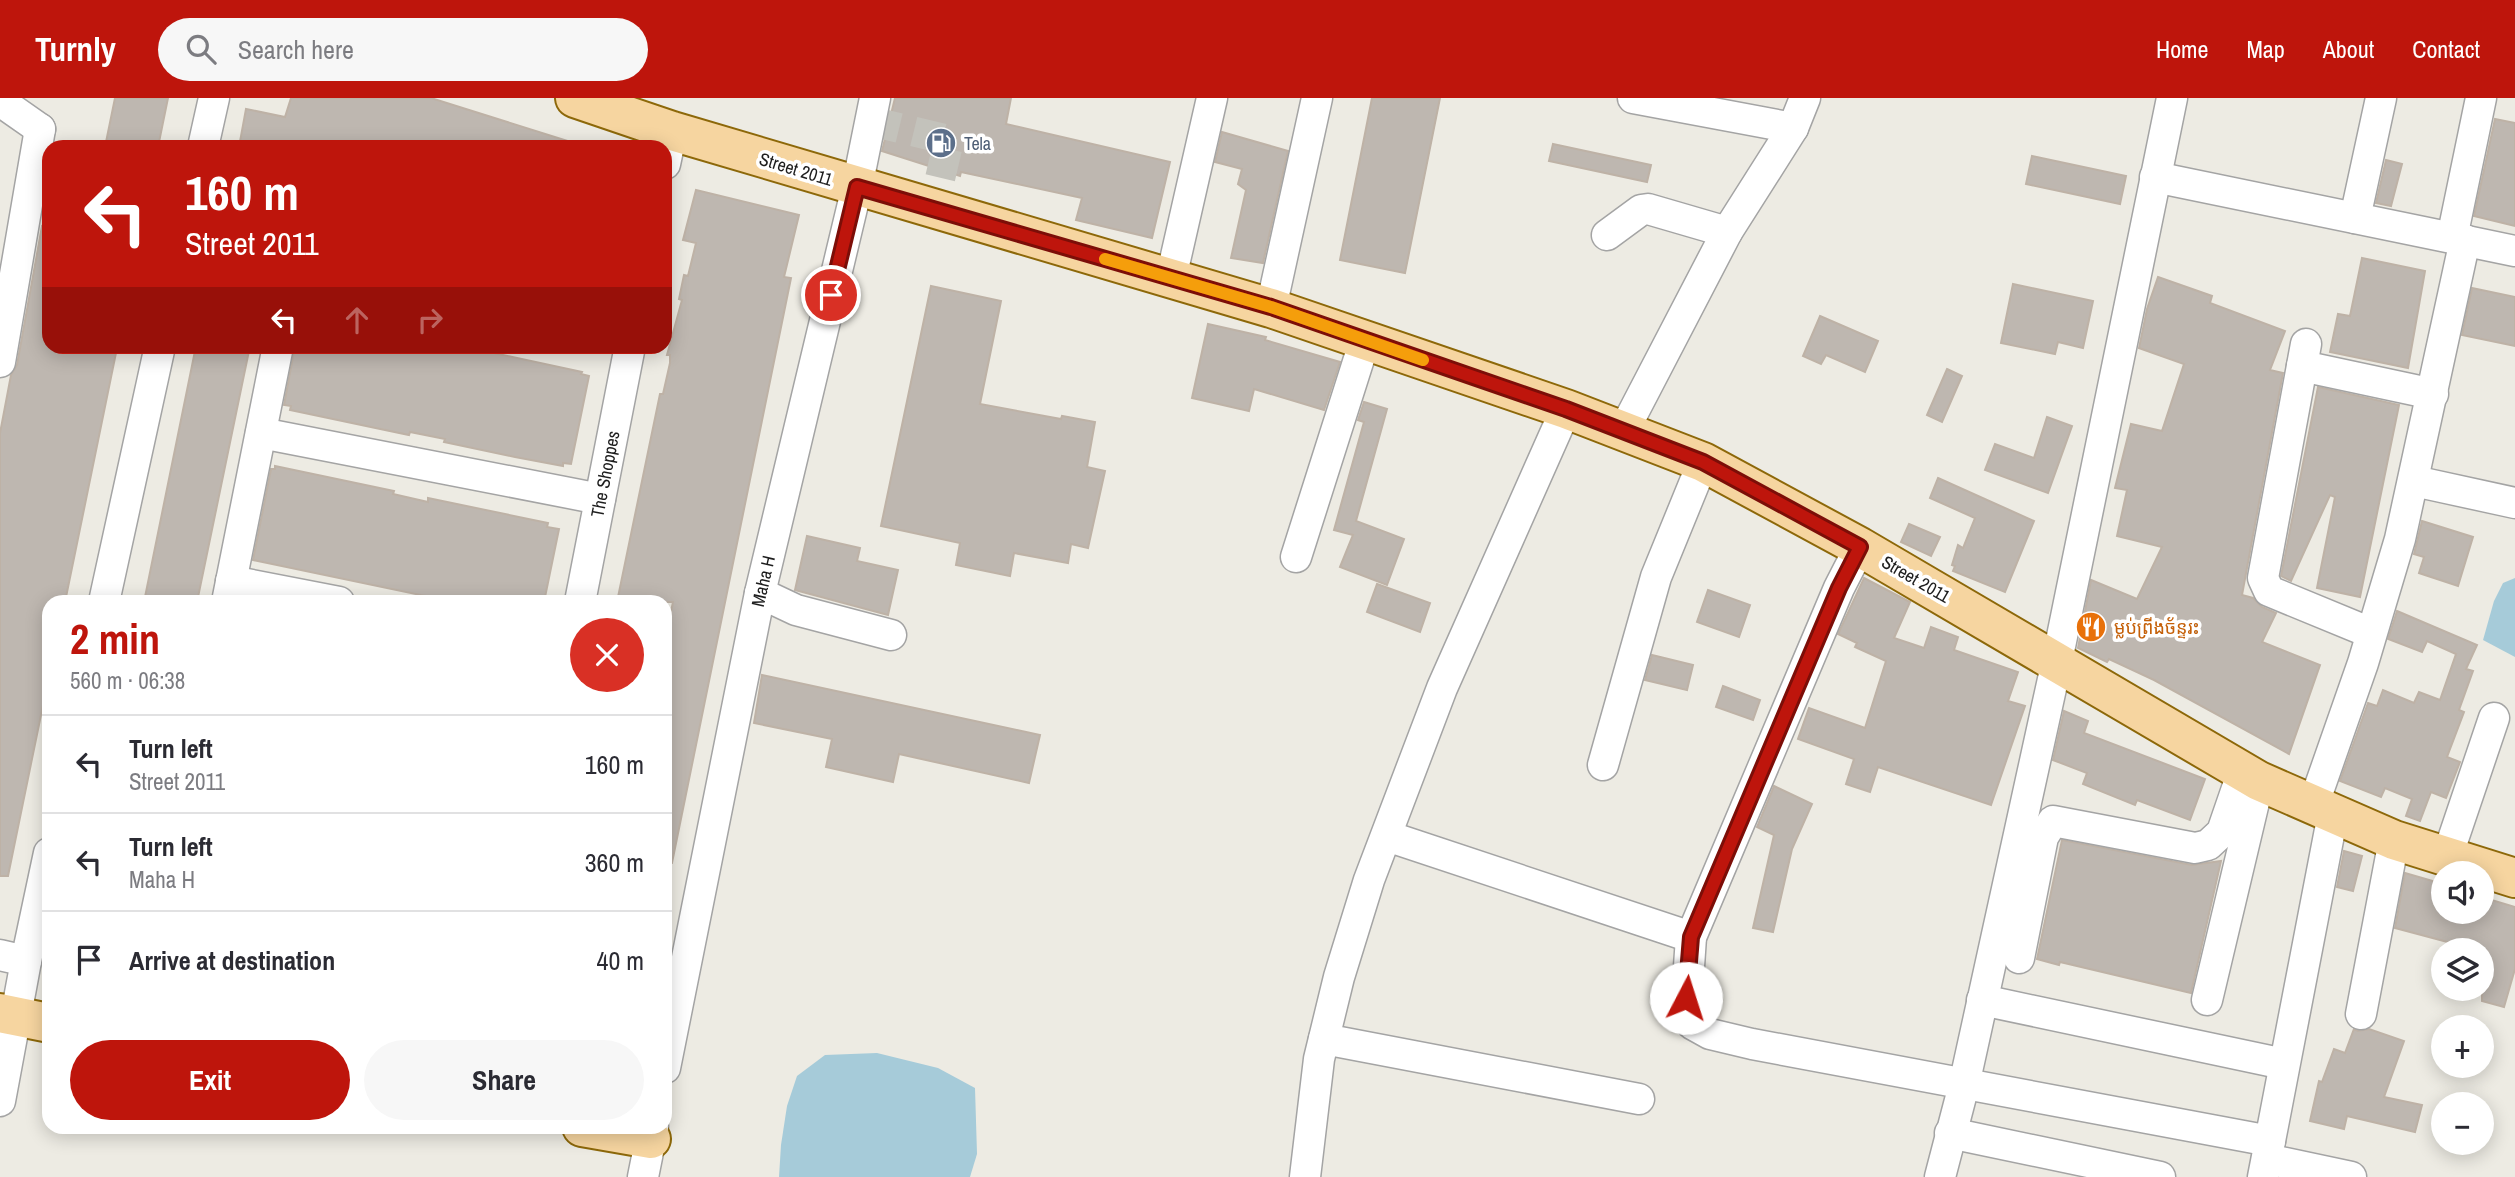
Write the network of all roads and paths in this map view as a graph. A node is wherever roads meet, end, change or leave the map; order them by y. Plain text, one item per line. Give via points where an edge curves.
1 (214, 98) edge
2 (575, 98) edge
3 (875, 98) edge
4 (1212, 98) edge
5 (1317, 98) edge
6 (1633, 98) edge
7 (1805, 98) edge
8 (2172, 98) edge
9 (2381, 98) edge
10 (2481, 98) edge
11 (0, 101) edge
12 (0, 121) edge
13 (1793, 128) junction
14 (40, 129) junction
15 (205, 140) edge
16 (653, 140) edge
17 (672, 149) edge
18 (2155, 177) junction
19 (857, 187) junction
20 (2355, 218) junction
21 (1727, 232) junction
22 (1607, 235) dead end
23 (2459, 239) junction
24 (2515, 251) edge
25 (7, 278) edge
26 (1171, 278) junction
27 (1271, 307) junction
28 (1365, 340) junction
29 (158, 354) edge
30 (276, 354) edge
31 (628, 354) edge
32 (0, 362) edge
33 (2433, 394) junction
34 (1566, 409) junction
35 (1625, 430) junction
36 (261, 433) junction
37 (1703, 462) junction
38 (2414, 481) junction
39 (600, 499) junction
40 (2515, 503) edge
41 (1860, 547) junction
42 (1296, 557) dead end
43 (229, 592) edge
44 (760, 593) junction
45 (106, 595) edge
46 (262, 595) edge
47 (581, 595) edge
48 (2371, 633) junction
49 (891, 635) dead end
50 (2057, 661) junction
51 (2494, 718) dead end
52 (1603, 765) dead end
53 (2251, 776) junction
54 (2323, 808) junction
55 (1387, 836) junction
56 (2394, 840) junction
57 (2446, 857) junction
58 (42, 873) edge
59 (2515, 878) edge
60 (1691, 937) junction
61 (13, 958) edge
62 (2019, 958) dead end
63 (1982, 1000) junction
64 (2207, 1000) dead end
65 (2361, 1014) dead end
66 (22, 1017) edge
67 (672, 1033) edge
68 (1324, 1039) junction
69 (2284, 1064) junction
70 (1964, 1085) junction
71 (1639, 1100) dead end
72 (0, 1101) edge
73 (1950, 1133) junction
74 (652, 1134) edge
75 (2267, 1159) edge
76 (643, 1177) edge
77 (1305, 1177) edge
78 (1940, 1177) edge
79 (2160, 1177) edge
80 (2351, 1177) edge

1 - 15 street
2 - 16 main road, Street 2011
3 - 19 street, Maha H
4 - 26 street
5 - 27 street
6 - 13 street
7 - 13 street
8 - 18 street
9 - 20 street
10 - 23 street
11 - 14 street
12 - 14 street
13 - 21 street
14 - 25 street
17 - 19 main road, Street 2011
18 - 20 street
18 - 50 street
19 - 26 main road, Street 2011
19 - 44 street, Maha H
20 - 23 street
21 - 22 street via 1648,209
21 - 35 street
23 - 24 street
23 - 33 street
25 - 32 street
26 - 27 main road, Street 2011
27 - 28 main road, Street 2011
28 - 34 main road, Street 2011
28 - 42 street
29 - 45 street
30 - 36 street
31 - 39 street, The Shoppes
33 - 38 street
33 - 48 street via 2304,355 2263,578 2269,591
34 - 35 main road, Street 2011
34 - 55 street via 1442,688
35 - 37 main road, Street 2011
36 - 39 street
36 - 43 street
37 - 41 main road, Street 2011
37 - 52 street via 1656,577
38 - 40 street
38 - 48 street
39 - 47 street, The Shoppes
41 - 50 main road, Street 2011
41 - 60 street
43 - 46 street
44 - 49 street via 796,610
44 - 67 street, Maha H
48 - 54 street
50 - 53 main road, Street 2011
50 - 63 street
51 - 57 street
53 - 54 main road, Street 2011
53 - 62 street via 2222,832 2208,845 2195,848 2053,821 2043,837
53 - 64 street
54 - 56 main road, Street 2011
54 - 69 street
55 - 60 street
55 - 68 street via 1359,913
56 - 57 main road, Street 2011
56 - 65 street
57 - 59 main road, Street 2011
58 - 61 street
60 - 70 street via 1686,1010 1692,1024 1710,1034
61 - 66 street
63 - 69 street
63 - 70 street
66 - 72 street
68 - 71 street
68 - 77 street
69 - 75 street
70 - 73 street
70 - 75 street
73 - 78 street
73 - 79 street
74 - 76 street
75 - 80 street

